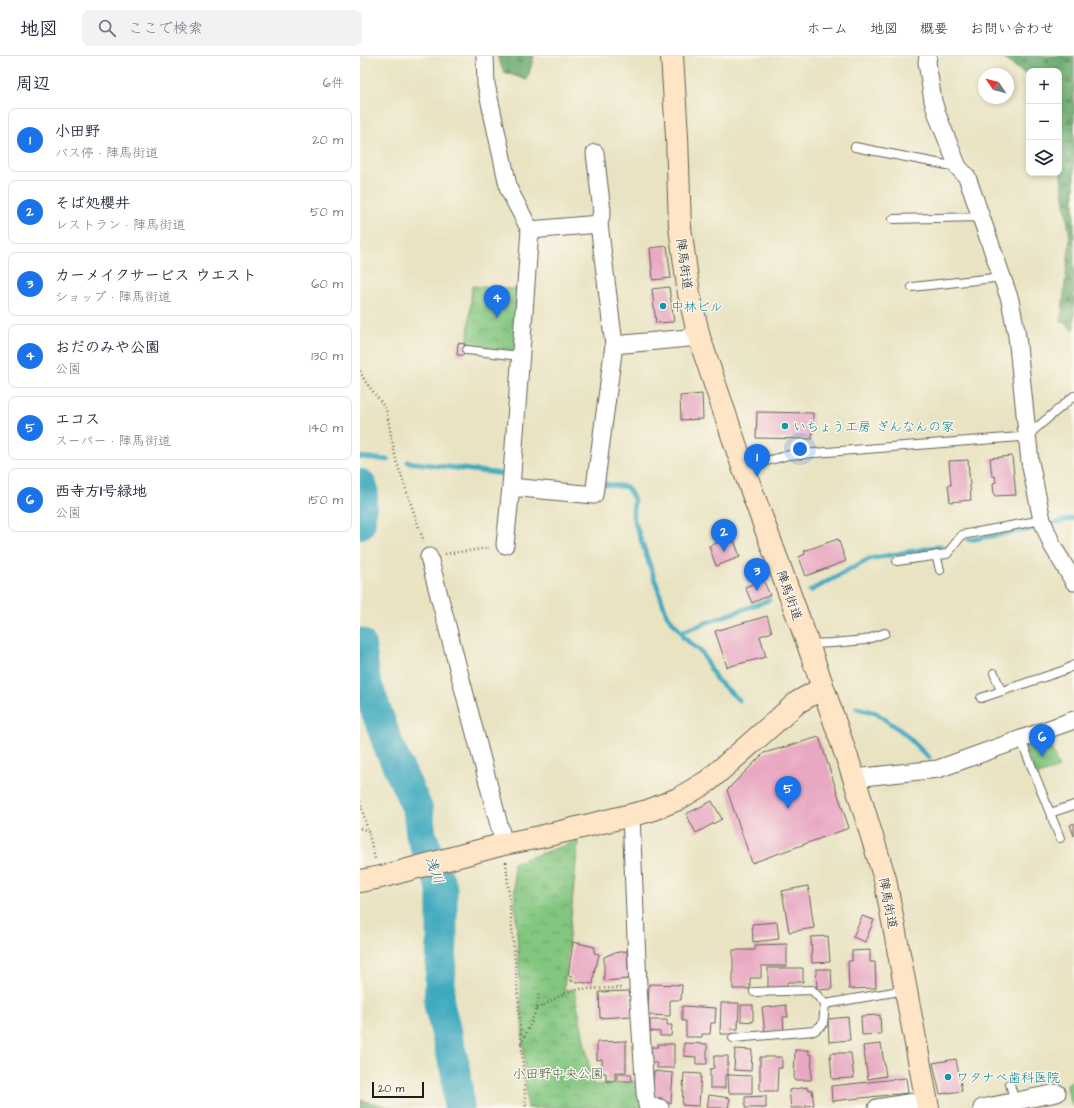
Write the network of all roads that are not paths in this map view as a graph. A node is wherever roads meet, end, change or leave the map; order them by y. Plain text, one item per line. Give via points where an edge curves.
1 (485, 56) edge
2 (672, 56) edge
3 (928, 56) edge
4 (855, 147) dead end
5 (595, 153) dead end
6 (958, 167) junction
7 (981, 217) junction
8 (893, 219) dead end
9 (599, 224) junction
10 (530, 230) junction
11 (1003, 277) junction
12 (912, 287) dead end
13 (699, 337) junction
14 (614, 345) junction
15 (468, 350) dead end
16 (520, 356) junction
17 (1074, 396) edge
18 (1028, 435) junction
19 (743, 467) junction
20 (511, 487) junction
21 (1042, 520) junction
22 (505, 545) road end
23 (936, 556) junction
24 (429, 557) road end
25 (897, 561) dead end
26 (940, 570) dead end
27 (1074, 582) edge
28 (884, 633) dead end
29 (808, 644) junction
30 (1074, 665) edge
31 (994, 673) dead end
32 (823, 688) junction
33 (1001, 691) junction
34 (981, 698) dead end
35 (1074, 720) edge
36 (1021, 740) junction
37 (854, 778) junction
38 (1074, 805) edge
39 (1050, 813) junction
40 (631, 815) junction
41 (1060, 838) dead end
42 (501, 845) junction
43 (360, 881) edge
44 (906, 990) junction
45 (754, 992) dead end
46 (826, 1004) junction
47 (734, 1038) dead end
48 (1010, 1084) dead end
49 (1057, 1093) dead end
50 (1015, 1102) junction
51 (927, 1104) edge
52 (660, 1108) edge
53 (877, 1108) edge
54 (982, 1108) edge

1 - 10 street via 486,84 509,190
2 - 13 main road, 陣馬街道 via 680,227 689,294
3 - 6 street via 933,101
4 - 6 lane
5 - 9 street via 602,211
6 - 7 street via 967,177
7 - 8 lane
7 - 11 street
9 - 10 street
9 - 14 street
10 - 16 street
11 - 12 lane
11 - 18 street via 1017,336
13 - 14 street
13 - 19 main road, 陣馬街道
14 - 20 street via 594,496
15 - 16 lane
16 - 20 street
17 - 18 lane
18 - 19 lane via 789,455
18 - 21 street via 1030,462
19 - 29 main road, 陣馬街道
20 - 22 street
21 - 23 lane via 962,535 947,554
21 - 27 street via 1052,545
23 - 25 lane
23 - 26 lane
24 - 42 street
28 - 29 lane via 865,640
29 - 32 main road, 陣馬街道
30 - 33 lane
31 - 33 lane
32 - 37 main road, 陣馬街道
32 - 40 main road via 798,702 708,782 663,806
33 - 34 lane
35 - 36 street
36 - 37 street via 938,769
36 - 39 lane
37 - 44 main road, 陣馬街道 via 885,879
38 - 39 lane
39 - 41 lane
40 - 42 main road
40 - 52 street via 638,986 647,1105
42 - 43 main road
44 - 46 lane
44 - 51 main road, 陣馬街道
45 - 46 lane via 812,990
46 - 47 lane via 823,1024 814,1031
48 - 50 lane
49 - 50 street
50 - 54 street
51 - 53 street

